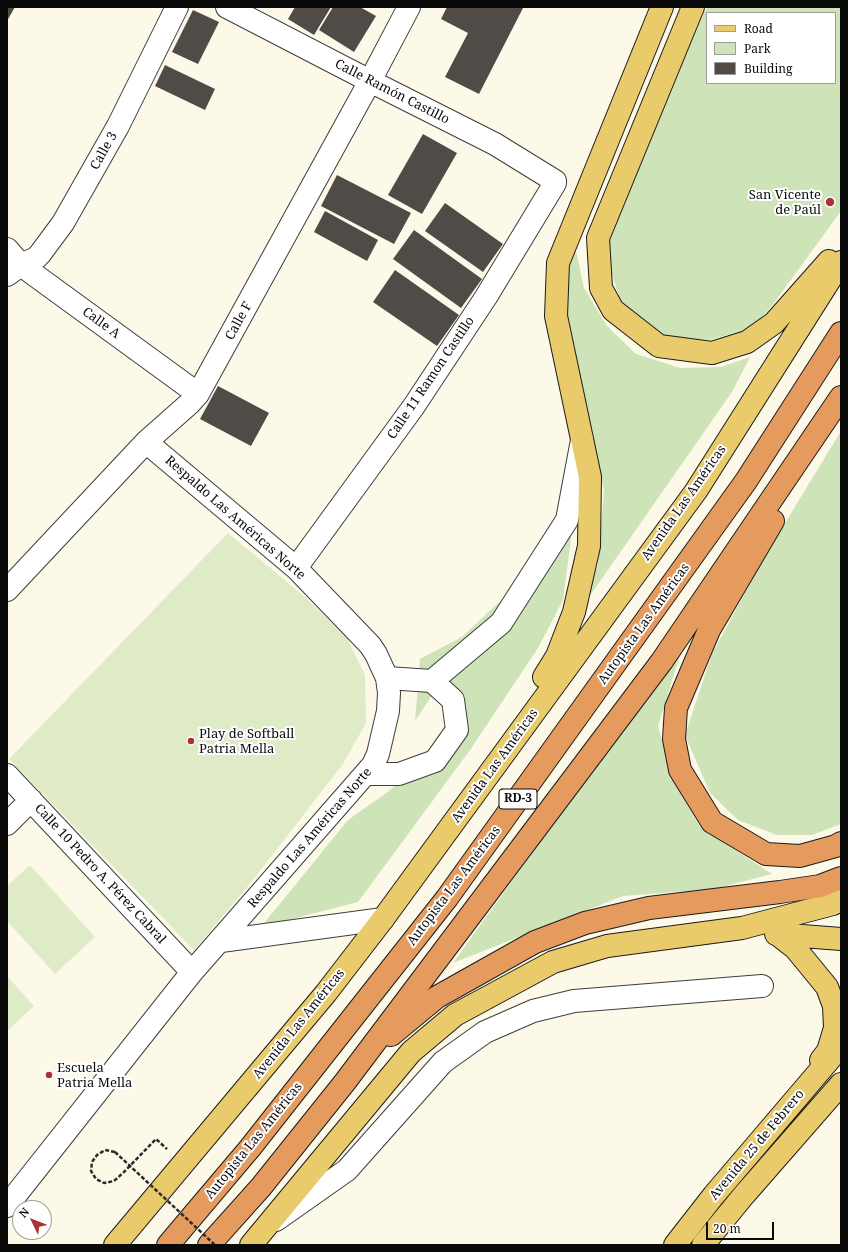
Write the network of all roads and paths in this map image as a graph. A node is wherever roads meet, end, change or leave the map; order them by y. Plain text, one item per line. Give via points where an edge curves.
1 (177, 7) edge
2 (227, 7) edge
3 (409, 7) edge
4 (662, 7) edge
5 (694, 7) edge
6 (370, 81) junction
7 (555, 181) joint
8 (841, 248) edge
9 (841, 262) edge
10 (12, 263) edge
11 (841, 333) edge
12 (198, 394) junction
13 (841, 397) edge
14 (841, 403) edge
15 (582, 440) junction
16 (146, 442) junction
17 (296, 568) junction
18 (7, 590) edge
19 (387, 678) junction
20 (432, 681) junction
21 (366, 774) junction
22 (7, 775) edge
23 (31, 800) junction
24 (7, 824) edge
25 (446, 832) junction
26 (841, 843) edge
27 (841, 878) edge
28 (841, 900) edge
29 (383, 919) junction
30 (742, 928) junction
31 (777, 934) junction
32 (841, 939) edge
33 (220, 941) junction
34 (192, 972) junction
35 (762, 986) dead end
36 (841, 1046) edge
37 (345, 1082) junction
38 (841, 1084) edge
39 (783, 1115) junction
40 (156, 1140) dead end
41 (7, 1206) edge
42 (268, 1225) junction
43 (115, 1245) edge
44 (168, 1245) edge
45 (209, 1245) edge
46 (214, 1245) edge
47 (251, 1245) edge
48 (675, 1245) edge
49 (703, 1245) edge

1 - 10 street, Calle 3 via 118,126 63,223 36,258
2 - 6 street, Calle Ramón Castillo
3 - 6 street, Calle F
4 - 15 main road via 558,263 556,316
5 - 8 main road via 598,238 601,288 613,310 659,346 712,353 747,342 774,323
6 - 7 street, Calle Ramón Castillo via 495,144
6 - 12 street, Calle F
7 - 17 street, Calle 11 Ramon Castillo via 486,297 414,406
9 - 25 main road, Avenida Las Américas via 696,491
10 - 12 street, Calle A
11 - 44 highway, Autopista Las Américas / RD-3 via 746,481 447,898 255,1141
12 - 16 street, Calle F
13 - 37 highway, RD-3 via 662,661
14 - 26 highway via 710,630 676,708 674,739 680,770 712,822 766,854 800,856
15 - 20 street via 567,520 501,623
15 - 25 main road via 590,477 589,546 574,612 557,656
16 - 17 street, Respaldo Las Américas Norte
16 - 18 street, Calle F
17 - 19 street, Respaldo Las Américas Norte via 370,645
19 - 20 street
19 - 21 street, Respaldo Las Américas Norte via 389,701 378,754
20 - 21 street via 453,700 457,730 435,761 399,774
21 - 33 street, Respaldo Las Américas Norte
22 - 23 street, Calle 10 Pedro A. Pérez Cabral
23 - 24 street
23 - 34 street, Calle 10 Pedro A. Pérez Cabral
25 - 29 main road, Avenida Las Américas
27 - 37 highway via 820,886 649,908 585,923 535,942 437,997 397,1030
28 - 30 main road
29 - 33 street
29 - 43 main road, Avenida Las Américas via 326,993
30 - 31 main road
30 - 42 main road via 607,946 553,962 455,1015 411,1052
31 - 32 main road
31 - 39 main road via 795,948 828,987 834,1006 835,1028 828,1051
33 - 34 street, Respaldo Las Américas Norte
34 - 41 street, Respaldo Las Américas Norte
35 - 42 street via 574,1001 533,1011 485,1032 443,1062 347,1170
36 - 39 main road, Avenida 25 de Febrero
37 - 45 highway, RD-3 via 261,1186
38 - 49 main road, Avenida 25 de Febrero
39 - 48 main road, Avenida 25 de Febrero
40 - 46 path, bridge via 123,1174 114,1181 104,1183 96,1179 91,1171 92,1162 97,1155 105,1150 115,1152
42 - 47 main road

